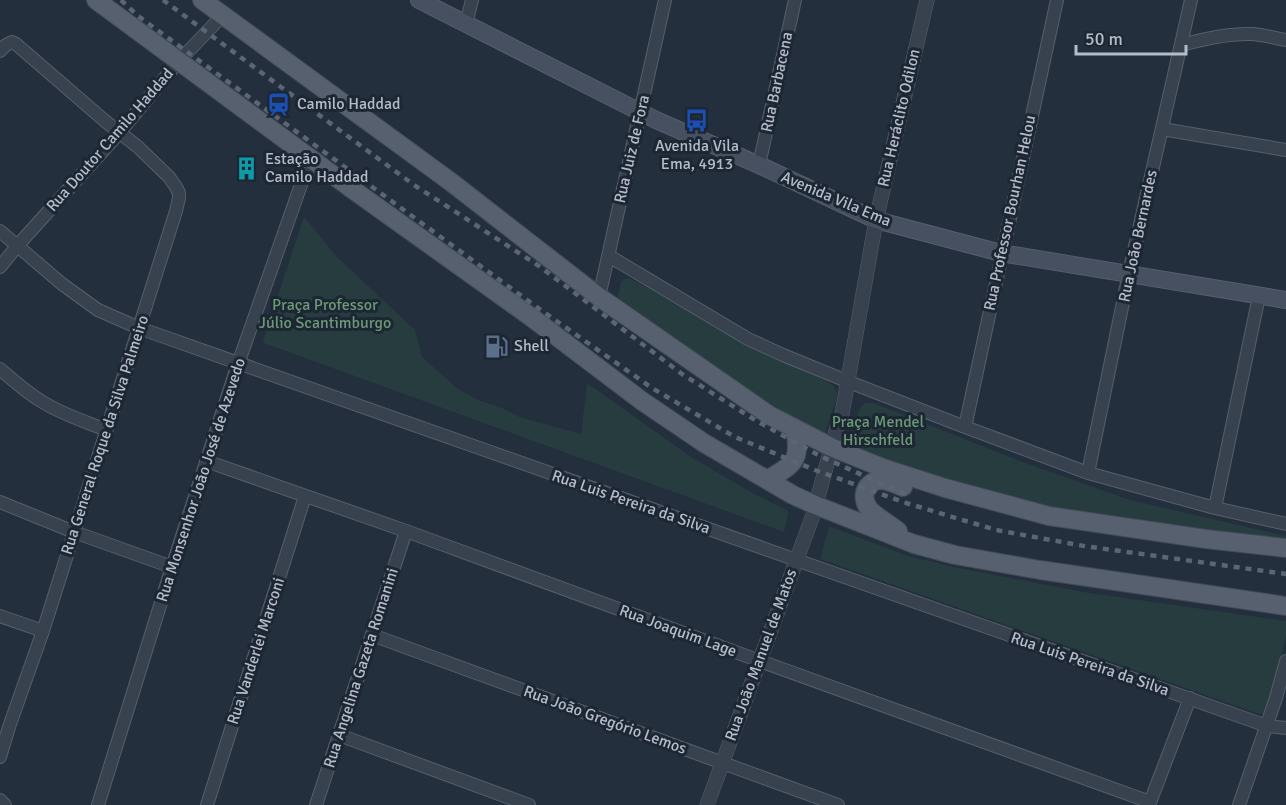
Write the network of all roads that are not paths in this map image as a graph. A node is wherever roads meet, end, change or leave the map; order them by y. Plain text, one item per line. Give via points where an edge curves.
1 (96, 0) edge
2 (202, 0) edge
3 (419, 0) edge
4 (472, 0) edge
5 (665, 0) edge
6 (795, 0) edge
7 (927, 0) edge
8 (1057, 0) edge
9 (1191, 0) edge
10 (223, 15) junction
11 (466, 24) junction
12 (1286, 40) edge
13 (1181, 45) junction
14 (0, 51) edge
15 (179, 61) junction
16 (640, 112) junction
17 (1162, 129) junction
18 (118, 133) junction
19 (1286, 150) edge
20 (759, 165) junction
21 (322, 166) junction
22 (876, 220) junction
23 (0, 231) edge
24 (18, 245) junction
25 (1002, 253) junction
26 (609, 256) junction
27 (0, 267) edge
28 (1129, 273) junction
29 (1259, 296) junction
30 (599, 297) junction
31 (1286, 300) edge
32 (139, 328) junction
33 (238, 363) junction
34 (0, 369) edge
35 (849, 381) junction
36 (965, 427) junction
37 (795, 429) junction
38 (106, 430) junction
39 (834, 448) junction
40 (206, 461) junction
41 (1088, 473) junction
42 (767, 480) junction
43 (305, 496) junction
44 (0, 502) edge
45 (815, 505) junction
46 (1215, 508) junction
47 (1049, 516) junction
48 (1286, 524) edge
49 (406, 531) junction
50 (74, 532) junction
51 (914, 543) junction
52 (1286, 548) edge
53 (796, 560) junction
54 (172, 567) junction
55 (1286, 606) edge
56 (0, 616) edge
57 (43, 631) junction
58 (372, 635) junction
59 (1286, 661) edge
60 (760, 662) junction
61 (1190, 698) junction
62 (1267, 726) junction
63 (1286, 728) edge
64 (339, 735) junction
65 (0, 757) edge
66 (722, 763) junction
67 (0, 800) edge
68 (1150, 804) edge
69 (5, 805) edge
70 (98, 805) edge
71 (207, 805) edge
72 (316, 805) edge
73 (529, 805) edge
74 (707, 805) edge
75 (838, 805) edge
76 (1239, 805) edge

1 - 15 main road
2 - 10 main road
3 - 11 main road, Avenida Vila Ema
4 - 11 street
5 - 16 street, Rua Juiz de Fora
6 - 20 street, Rua Barbacena
7 - 22 street, Rua Heráclito Odilon
8 - 25 street, Rua Professor Bourhan Helou
9 - 13 street, Rua João Bernardes
10 - 15 street, Rua Doutor Camilo Haddad
10 - 30 main road via 451,182
11 - 16 main road, Avenida Vila Ema
12 - 13 street via 1241,34
13 - 17 street, Rua João Bernardes
14 - 18 street via 9,43 16,44
15 - 18 street, Rua Doutor Camilo Haddad
15 - 21 main road
16 - 20 main road, Avenida Vila Ema
16 - 26 street, Rua Juiz de Fora
17 - 19 street
17 - 28 street, Rua João Bernardes
18 - 24 street, Rua Doutor Camilo Haddad
18 - 32 street, Rua General Roque da Silva Palmeiro via 169,177 179,193
20 - 22 main road, Avenida Vila Ema
21 - 33 street, Rua Monsenhor João José de Azevedo via 309,171 303,179
21 - 42 main road via 642,401
22 - 25 main road, Avenida Vila Ema
22 - 35 street, Rua Heráclito Odilon
23 - 24 street, Rua Luis Pereira da Silva
24 - 27 street, Rua Doutor Camilo Haddad
24 - 32 street, Rua Luis Pereira da Silva via 98,310
25 - 28 main road, Avenida Vila Ema
25 - 36 street, Rua Professor Bourhan Helou
26 - 30 street, Rua Juiz de Fora
26 - 35 street via 748,339
28 - 29 main road, Avenida Vila Ema
28 - 41 street, Rua João Bernardes
29 - 31 main road, Avenida Vila Ema
29 - 46 street
30 - 37 main road
32 - 33 street, Rua Luis Pereira da Silva
32 - 38 street, Rua General Roque da Silva Palmeiro
33 - 40 street, Rua Monsenhor João José de Azevedo
33 - 53 street, Rua Luis Pereira da Silva
34 - 38 street via 43,402
35 - 36 street
35 - 39 street, Rua Heráclito Odilon
36 - 41 street
37 - 39 main road
37 - 42 main road via 796,458
38 - 50 street, Rua General Roque da Silva Palmeiro
39 - 45 street, Rua Heráclito Odilon
39 - 47 main road via 945,488
40 - 43 street, Rua Joaquim Lage
40 - 54 street, Rua Monsenhor João José de Azevedo
41 - 46 street
42 - 45 main road
43 - 49 street, Rua Joaquim Lage
43 - 71 street, Rua Vanderlei Marconi
44 - 50 street
45 - 51 main road
45 - 53 street, Rua João Manuel de Matos
46 - 48 street
47 - 51 main road via 981,505 880,480 870,484 865,492 869,509
47 - 52 main road
49 - 58 street, Rua Angelina Gazeta Romanini
49 - 60 street, Rua Joaquim Lage
50 - 54 street
50 - 57 street, Rua General Roque da Silva Palmeiro
51 - 55 main road via 955,555 1040,570
53 - 60 street, Rua João Manuel de Matos
53 - 61 street, Rua Luis Pereira da Silva
54 - 70 street, Rua Monsenhor João José de Azevedo
56 - 57 street
57 - 65 street, Rua General Roque da Silva Palmeiro
58 - 64 street, Rua Angelina Gazeta Romanini
58 - 66 street, Rua João Gregório Lemos
59 - 62 street
60 - 66 street, Rua João Manuel de Matos
60 - 68 street, Rua Joaquim Lage
61 - 62 street, Rua Luis Pereira da Silva
61 - 68 street
62 - 63 street, Rua Luis Pereira da Silva
62 - 76 street
64 - 72 street, Rua Angelina Gazeta Romanini
64 - 73 street
66 - 74 street, Rua João Manuel de Matos
66 - 75 street, Rua João Gregório Lemos
67 - 69 street

